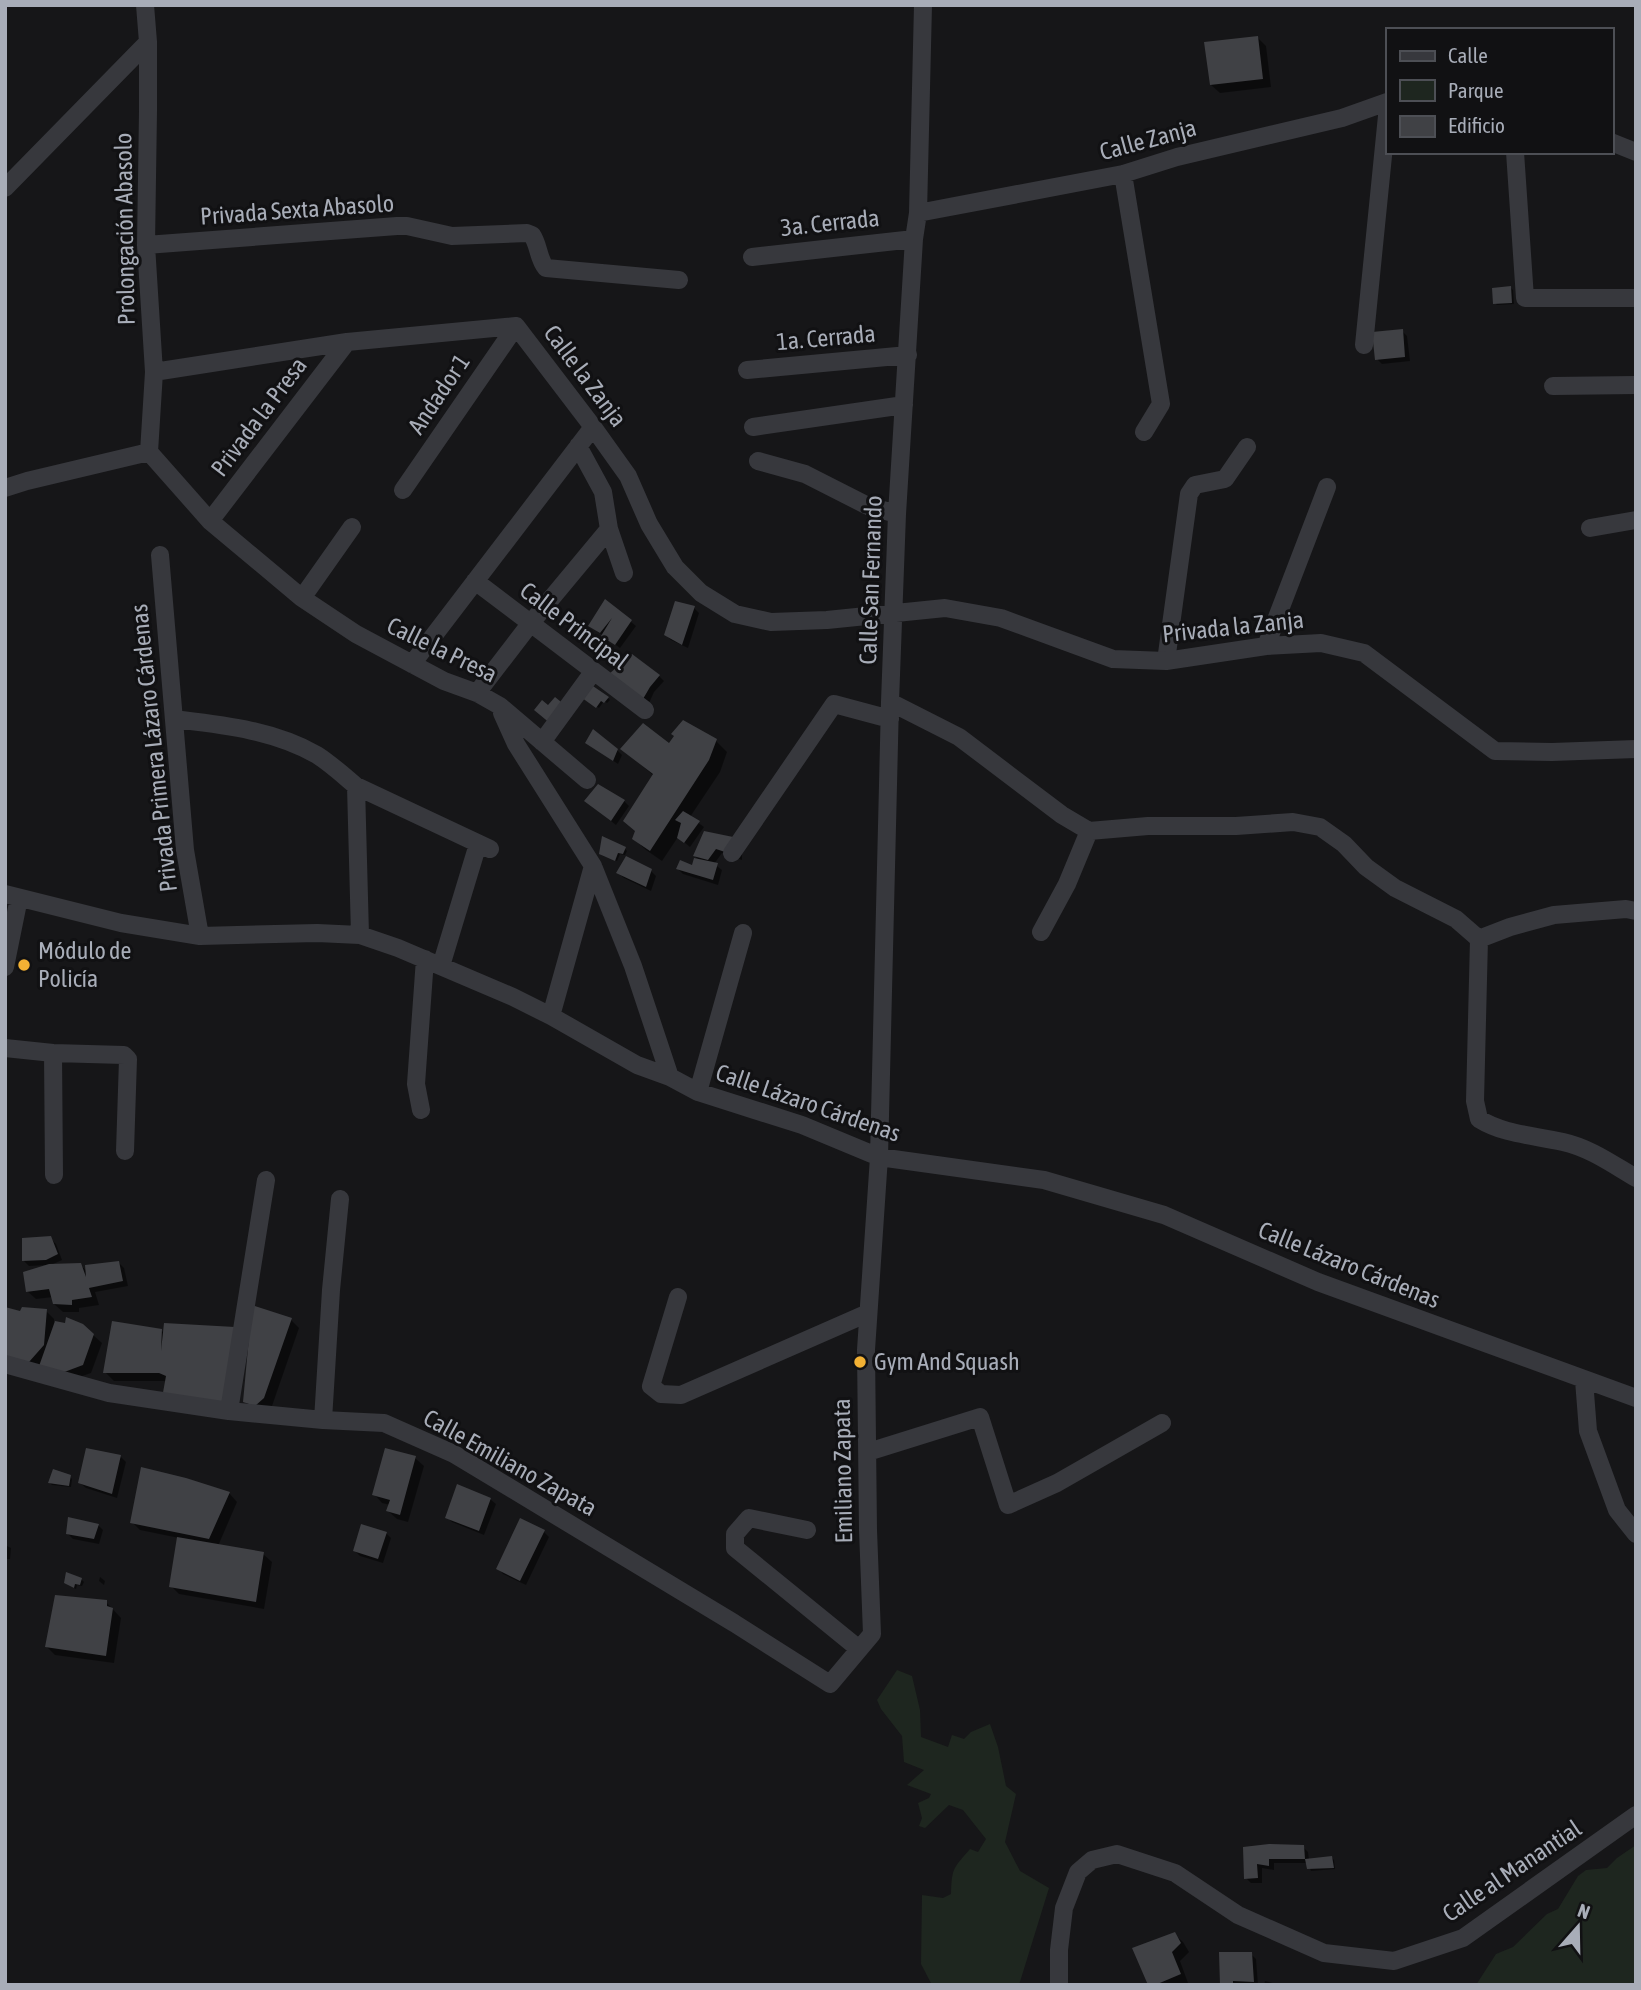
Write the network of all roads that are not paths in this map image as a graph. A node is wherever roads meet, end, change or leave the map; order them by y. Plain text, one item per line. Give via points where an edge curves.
1 (145, 5) edge
2 (923, 5) edge
3 (148, 42) junction
4 (1386, 102) edge
5 (1386, 126) edge
6 (1613, 143) edge
7 (1636, 152) edge
8 (1515, 154) edge
9 (1123, 174) junction
10 (5, 188) edge
11 (918, 213) junction
12 (914, 239) junction
13 (146, 245) junction
14 (752, 257) dead end
15 (679, 280) dead end
16 (1636, 298) edge
17 (516, 326) junction
18 (346, 342) junction
19 (1364, 345) dead end
20 (908, 355) junction
21 (747, 370) dead end
22 (154, 372) junction
23 (1636, 384) edge
24 (1553, 386) dead end
25 (904, 405) junction
26 (593, 426) junction
27 (753, 427) dead end
28 (1144, 432) dead end
29 (578, 446) junction
30 (1247, 447) dead end
31 (149, 452) junction
32 (758, 461) dead end
33 (1327, 486) dead end
34 (5, 488) edge
35 (403, 490) dead end
36 (897, 514) junction
37 (1636, 520) edge
38 (210, 521) junction
39 (352, 527) dead end
40 (1590, 528) dead end
41 (610, 529) junction
42 (160, 555) dead end
43 (624, 573) dead end
44 (475, 581) junction
45 (302, 598) junction
46 (894, 612) junction
47 (530, 624) junction
48 (1266, 646) junction
49 (1166, 661) junction
50 (412, 664) junction
51 (593, 672) junction
52 (477, 693) junction
53 (499, 706) junction
54 (645, 710) dead end
55 (890, 711) junction
56 (174, 719) junction
57 (542, 742) junction
58 (1636, 748) edge
59 (587, 780) dead end
60 (356, 786) junction
61 (1089, 831) junction
62 (732, 853) dead end
63 (593, 866) junction
64 (12, 896) edge
65 (1636, 911) edge
66 (1041, 932) dead end
67 (743, 933) dead end
68 (360, 934) junction
69 (200, 936) junction
70 (1479, 939) junction
71 (433, 963) junction
72 (5, 967) edge
73 (551, 1016) junction
74 (5, 1048) edge
75 (53, 1053) junction
76 (670, 1077) junction
77 (698, 1092) junction
78 (421, 1111) dead end
79 (125, 1151) dead end
80 (879, 1157) junction
81 (54, 1175) dead end
82 (1636, 1178) edge
83 (266, 1180) dead end
84 (341, 1199) dead end
85 (678, 1297) dead end
86 (868, 1313) junction
87 (5, 1364) edge
88 (1584, 1380) junction
89 (1636, 1398) edge
90 (229, 1411) junction
91 (323, 1420) junction
92 (1162, 1423) dead end
93 (868, 1452) junction
94 (807, 1530) dead end
95 (1636, 1534) edge
96 (859, 1649) junction
97 (830, 1684) joint
98 (1636, 1815) edge
99 (1059, 1985) edge

1 - 3 street, Prolongación Abasolo
2 - 11 street, Calle San Fernando
3 - 10 street
3 - 13 street, Prolongación Abasolo
4 - 9 street, Calle Zanja via 1342,118
5 - 19 street
6 - 7 street
8 - 16 street via 1525,298
9 - 11 street, Calle Zanja
9 - 28 street via 1161,404
11 - 12 street, Calle San Fernando
12 - 14 street, 3a. Cerrada
12 - 20 street, Calle San Fernando
13 - 15 street, Privada Sexta Abasolo via 397,226 452,236 527,233 535,239 546,268
13 - 22 street, Prolongación Abasolo
17 - 18 street, Calle la Zanja
17 - 26 street, Calle la Zanja
17 - 35 street, Andador 1
18 - 22 street, Calle la Zanja
18 - 38 street, Privada la Presa
20 - 21 street, 1a. Cerrada
20 - 25 street, Calle San Fernando
22 - 31 street, Prolongación Abasolo
23 - 24 street
25 - 27 street
25 - 36 street, Calle San Fernando
26 - 29 street
26 - 46 street, Calle la Zanja via 628,476 675,567 701,593 735,614 771,622
29 - 41 street via 603,492
29 - 44 street
30 - 49 street via 1225,479 1195,485 1188,494
31 - 34 street
31 - 38 street, Calle la Presa
32 - 36 street via 804,474 868,506
33 - 48 street
36 - 46 street, Calle San Fernando
37 - 40 street
38 - 45 street, Calle la Presa
39 - 45 street
41 - 43 street
41 - 47 street
42 - 56 street, Privada Primera Lázaro Cárdenas
44 - 47 street, Calle Principal
44 - 50 street
45 - 50 street, Calle la Presa
46 - 49 street, Privada la Zanja via 945,608 990,616 1113,659
46 - 55 street, Calle San Fernando
47 - 51 street, Calle Principal
47 - 52 street
48 - 49 street, Privada la Zanja
48 - 58 street, Privada la Zanja via 1321,643 1364,653 1494,751
50 - 52 street, Calle la Presa
51 - 54 street, Calle Principal
51 - 57 street
52 - 53 street, Calle la Presa
53 - 57 street
53 - 63 street, Calle la Presa via 516,744
55 - 61 street via 959,737
55 - 62 street via 834,704
55 - 80 street, Calle San Fernando
56 - 60 street via 276,737 317,755
56 - 69 street, Privada Primera Lázaro Cárdenas via 185,850
57 - 59 street
60 - 68 street
60 - 71 street via 484,846
61 - 66 street via 1068,884
61 - 70 street via 1293,821 1320,827 1395,888 1456,919
63 - 73 street
63 - 76 street, Calle la Presa
64 - 69 street, Calle Lázaro Cárdenas via 121,923
64 - 72 street
65 - 70 street via 1554,915
67 - 77 street
68 - 69 street, Calle Lázaro Cárdenas
68 - 71 street, Calle Lázaro Cárdenas
70 - 82 street via 1475,1101 1479,1119 1493,1127 1592,1151
71 - 73 street, Calle Lázaro Cárdenas
71 - 78 street via 416,1083
73 - 76 street, Calle Lázaro Cárdenas via 637,1065
74 - 75 street
75 - 79 street via 118,1054 128,1059
75 - 81 street
76 - 77 street, Calle Lázaro Cárdenas
77 - 80 street, Calle Lázaro Cárdenas via 802,1125
80 - 86 street, Emiliano Zapata
80 - 88 street, Calle Lázaro Cárdenas via 1044,1180 1164,1215 1318,1282
83 - 90 street
84 - 91 street
85 - 86 street via 651,1386 661,1394 681,1395
86 - 93 street, Emiliano Zapata
87 - 90 street, Calle Emiliano Zapata via 109,1394
88 - 89 street, Calle Lázaro Cárdenas
88 - 95 street via 1588,1431 1617,1510
90 - 91 street, Calle Emiliano Zapata
91 - 97 street, Calle Emiliano Zapata via 384,1423 454,1454
92 - 93 street via 1007,1505 980,1417
93 - 96 street, Emiliano Zapata via 872,1634
94 - 96 street via 749,1518 735,1534 735,1548
96 - 97 street, Emiliano Zapata
98 - 99 street, Calle al Manantial via 1463,1938 1394,1961 1324,1953 1238,1915 1175,1873 1117,1854 1091,1860 1078,1872 1064,1908

